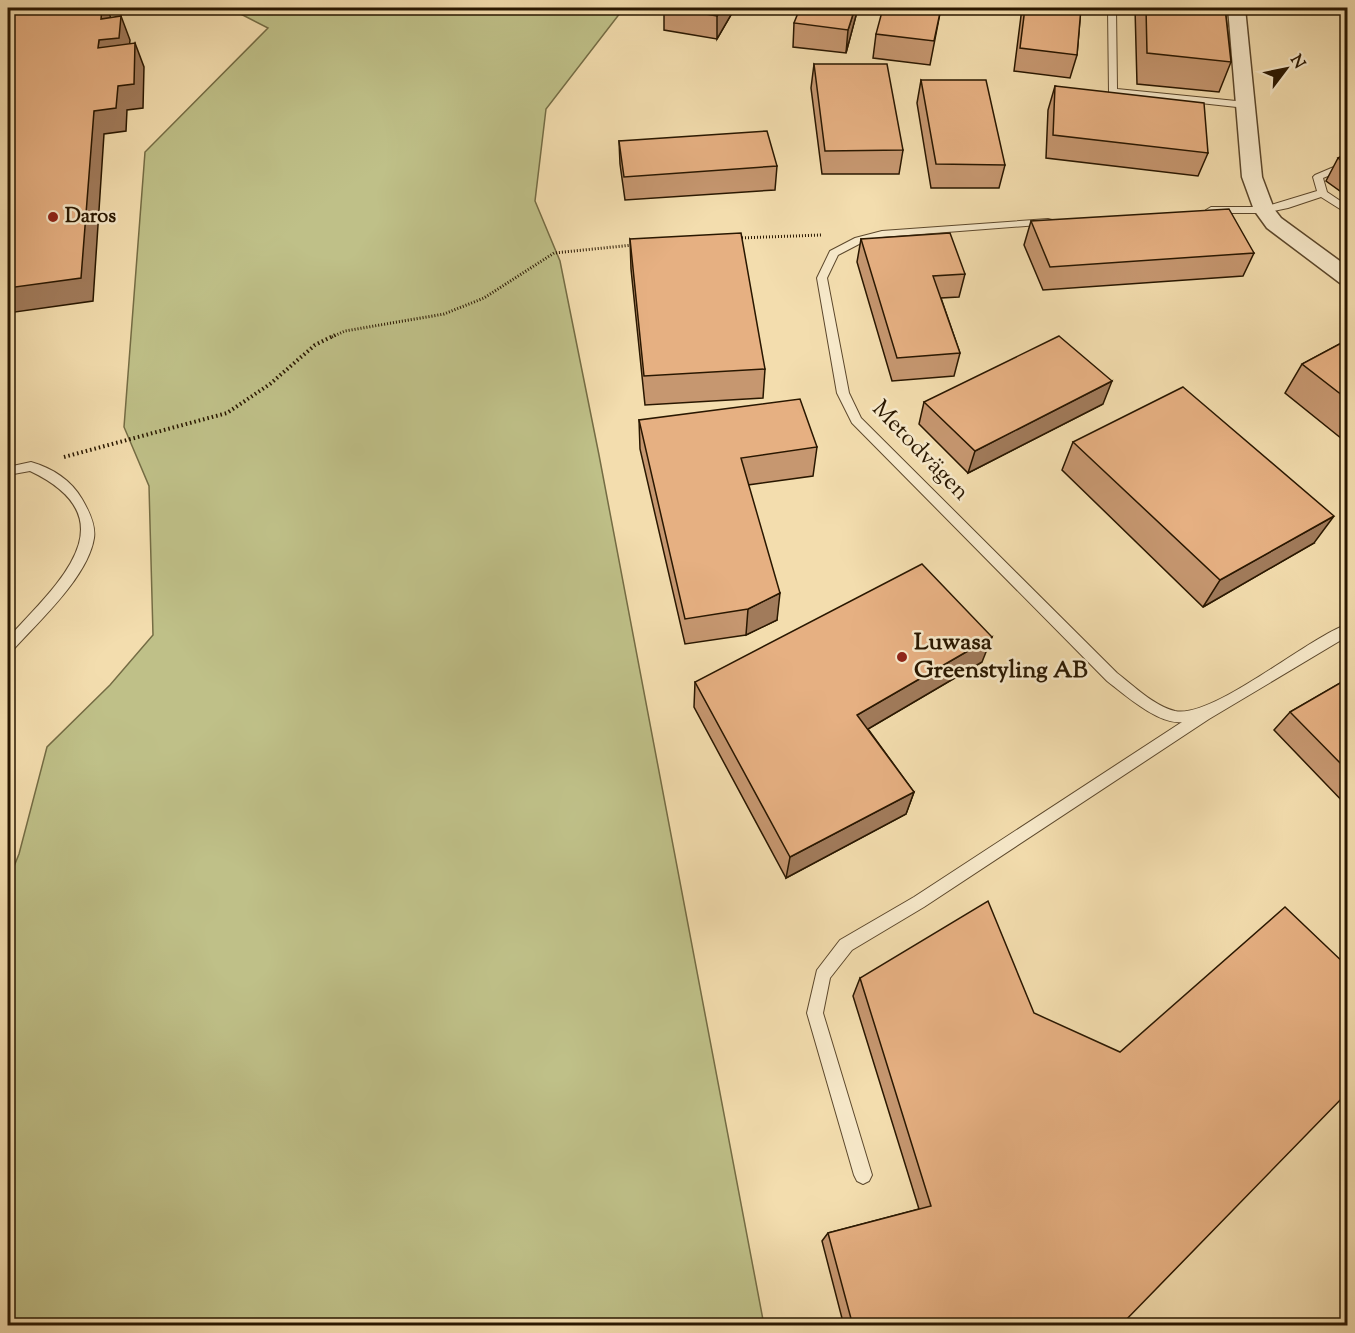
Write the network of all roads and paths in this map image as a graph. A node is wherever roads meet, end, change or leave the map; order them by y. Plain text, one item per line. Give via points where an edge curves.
1 (1112, 8) edge
2 (1236, 8) edge
3 (1246, 105) junction
4 (1347, 164) edge
5 (1322, 193) junction
6 (1264, 210) junction
7 (1198, 211) edge
8 (1347, 211) edge
9 (1058, 221) edge
10 (827, 235) dead end
11 (738, 238) edge
12 (634, 244) edge
13 (1347, 278) edge
14 (30, 466) junction
15 (8, 471) edge
16 (1347, 630) edge
17 (8, 646) edge
18 (1208, 713) junction
19 (863, 1175) dead end
20 (1347, 1311) edge
21 (1335, 1326) edge

1 - 3 lane via 1112,90
2 - 3 street
3 - 6 street via 1252,177
4 - 5 lane via 1318,177
5 - 6 lane
5 - 8 lane
6 - 7 lane
6 - 13 street via 1274,223
9 - 18 lane, Metodvägen via 882,234 834,253 822,278 843,393 856,420 1112,676 1146,703 1175,717
10 - 11 path
12 - 14 path via 554,254 484,298 444,314 345,331 315,345 270,384 227,413
14 - 15 lane
14 - 17 lane via 62,483 79,502 86,522 87,543 67,580
16 - 18 lane, Metodvägen
18 - 19 lane via 919,902 846,945 823,975 815,1013
20 - 21 path

